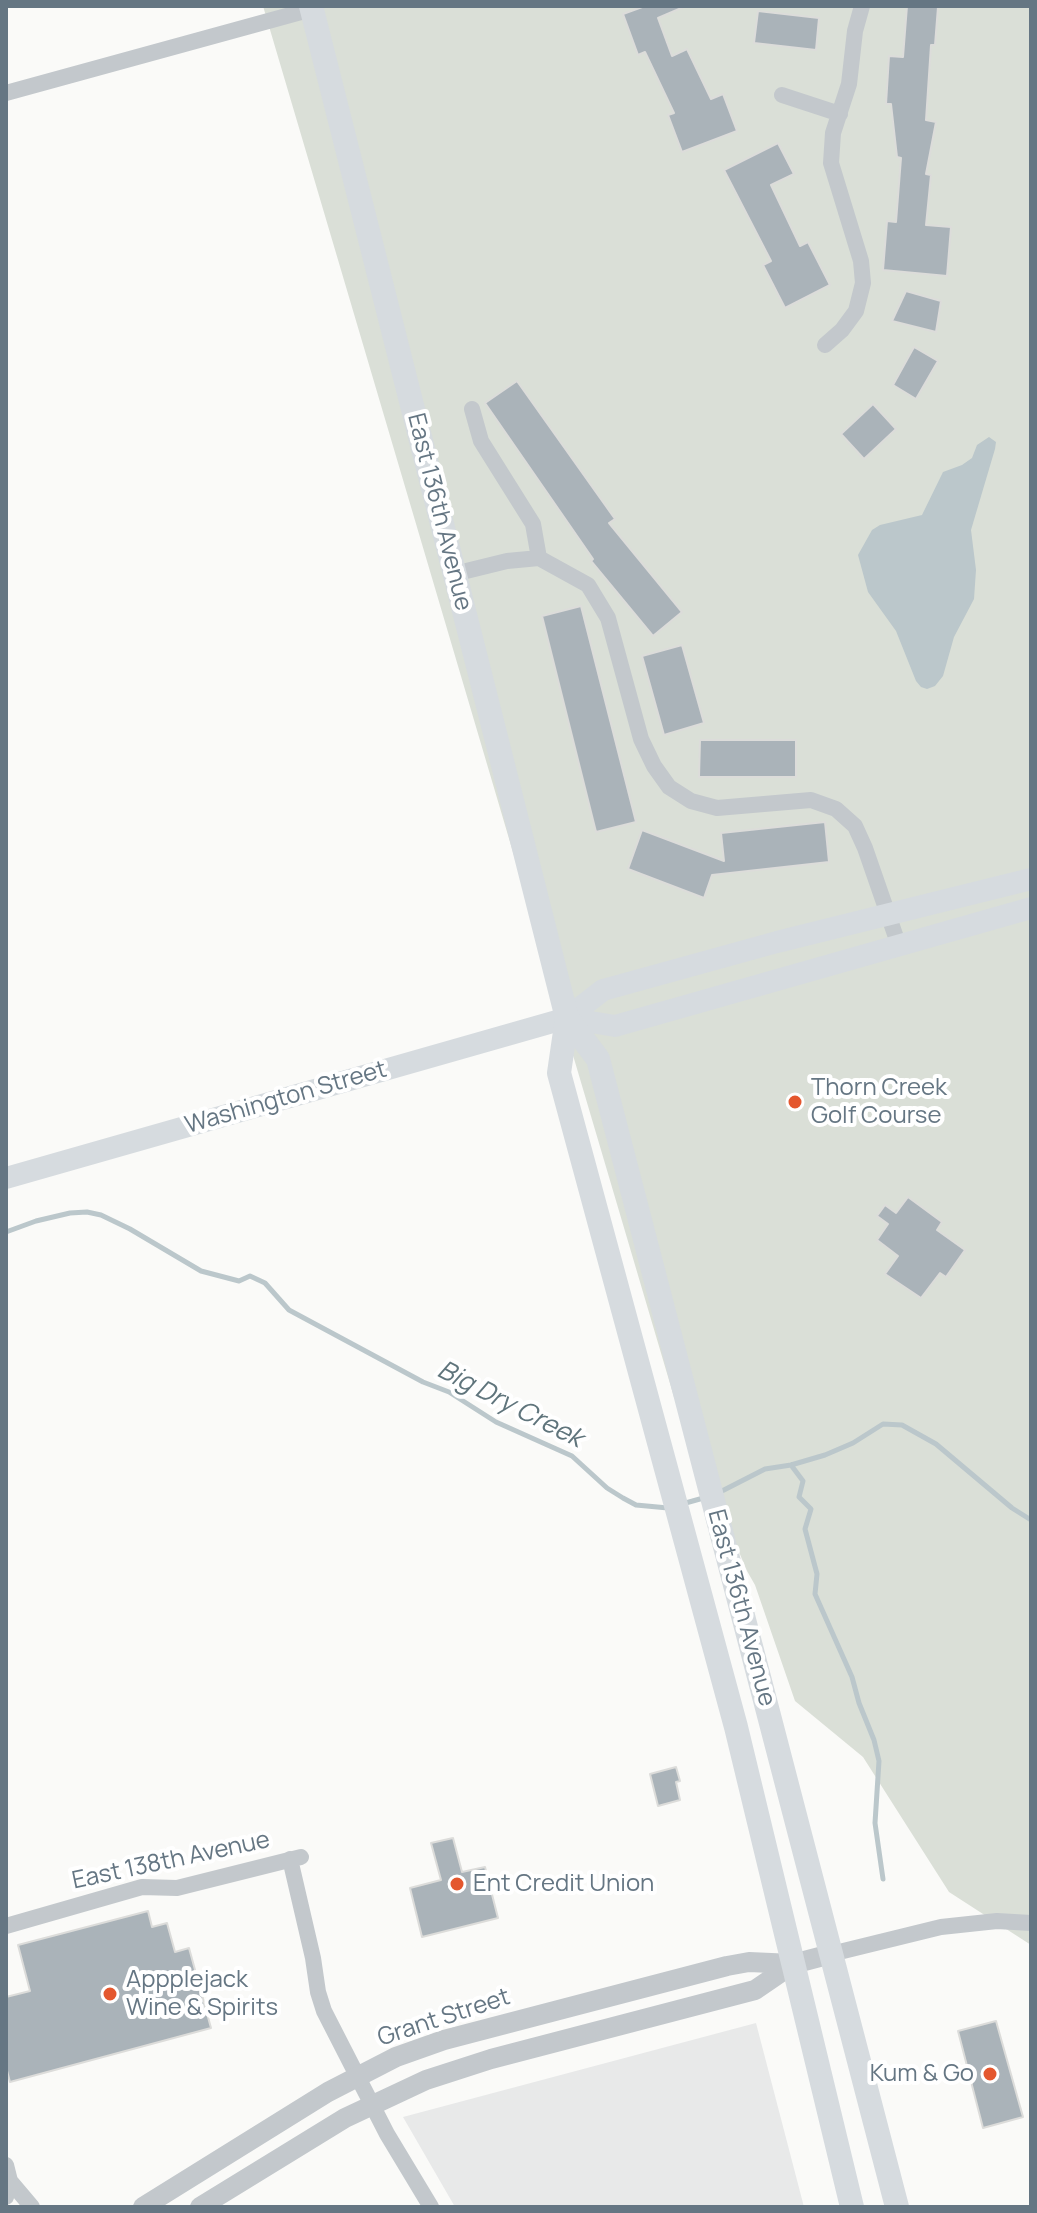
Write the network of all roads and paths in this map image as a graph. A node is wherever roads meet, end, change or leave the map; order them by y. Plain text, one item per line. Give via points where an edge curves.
1 (862, 6) edge
2 (312, 8) edge
3 (6, 93) edge
4 (782, 95) dead end
5 (840, 114) junction
6 (825, 345) dead end
7 (472, 409) dead end
8 (539, 558) junction
9 (454, 574) junction
10 (1031, 879) edge
11 (1031, 908) edge
12 (888, 914) junction
13 (899, 946) junction
14 (567, 1018) junction
15 (6, 1178) edge
16 (1031, 1923) edge
17 (6, 1926) edge
18 (831, 1954) junction
19 (793, 1964) junction
20 (357, 2076) junction
21 (373, 2105) junction
22 (7, 2181) edge
23 (32, 2207) edge
24 (143, 2207) edge
25 (200, 2207) edge
26 (431, 2207) edge
27 (852, 2207) edge
28 (897, 2207) edge

1 - 5 street
2 - 3 street
2 - 9 main road, East 136th Avenue
4 - 5 street
5 - 6 street via 831,163 863,283 856,311
7 - 8 street via 481,441 533,524
8 - 9 street
8 - 12 street via 588,585 602,606 641,739 669,787 691,801 717,808 811,800 836,809 855,826
9 - 14 main road, East 136th Avenue
10 - 12 main road, Washington Street
11 - 13 main road, Washington Street
12 - 13 street
12 - 14 main road, Washington Street via 603,990
13 - 14 main road, Washington Street via 615,1026
14 - 15 main road, Washington Street
14 - 18 main road, East 136th Avenue via 598,1059
14 - 19 main road, East 136th Avenue via 559,1073 697,1576
16 - 18 street, Grant Street via 941,1927
17 - 20 street, East 138th Avenue via 142,1887 177,1888 296,1858 318,1992
18 - 19 street, Grant Street
18 - 28 main road, East 136th Avenue
19 - 20 street, Grant Street via 727,1966 444,2040
19 - 21 street, Grant Street via 755,1990 455,2069
19 - 27 main road, East 136th Avenue
20 - 21 street
20 - 24 street, Grant Street
21 - 25 street, Grant Street
21 - 26 street
22 - 23 street

